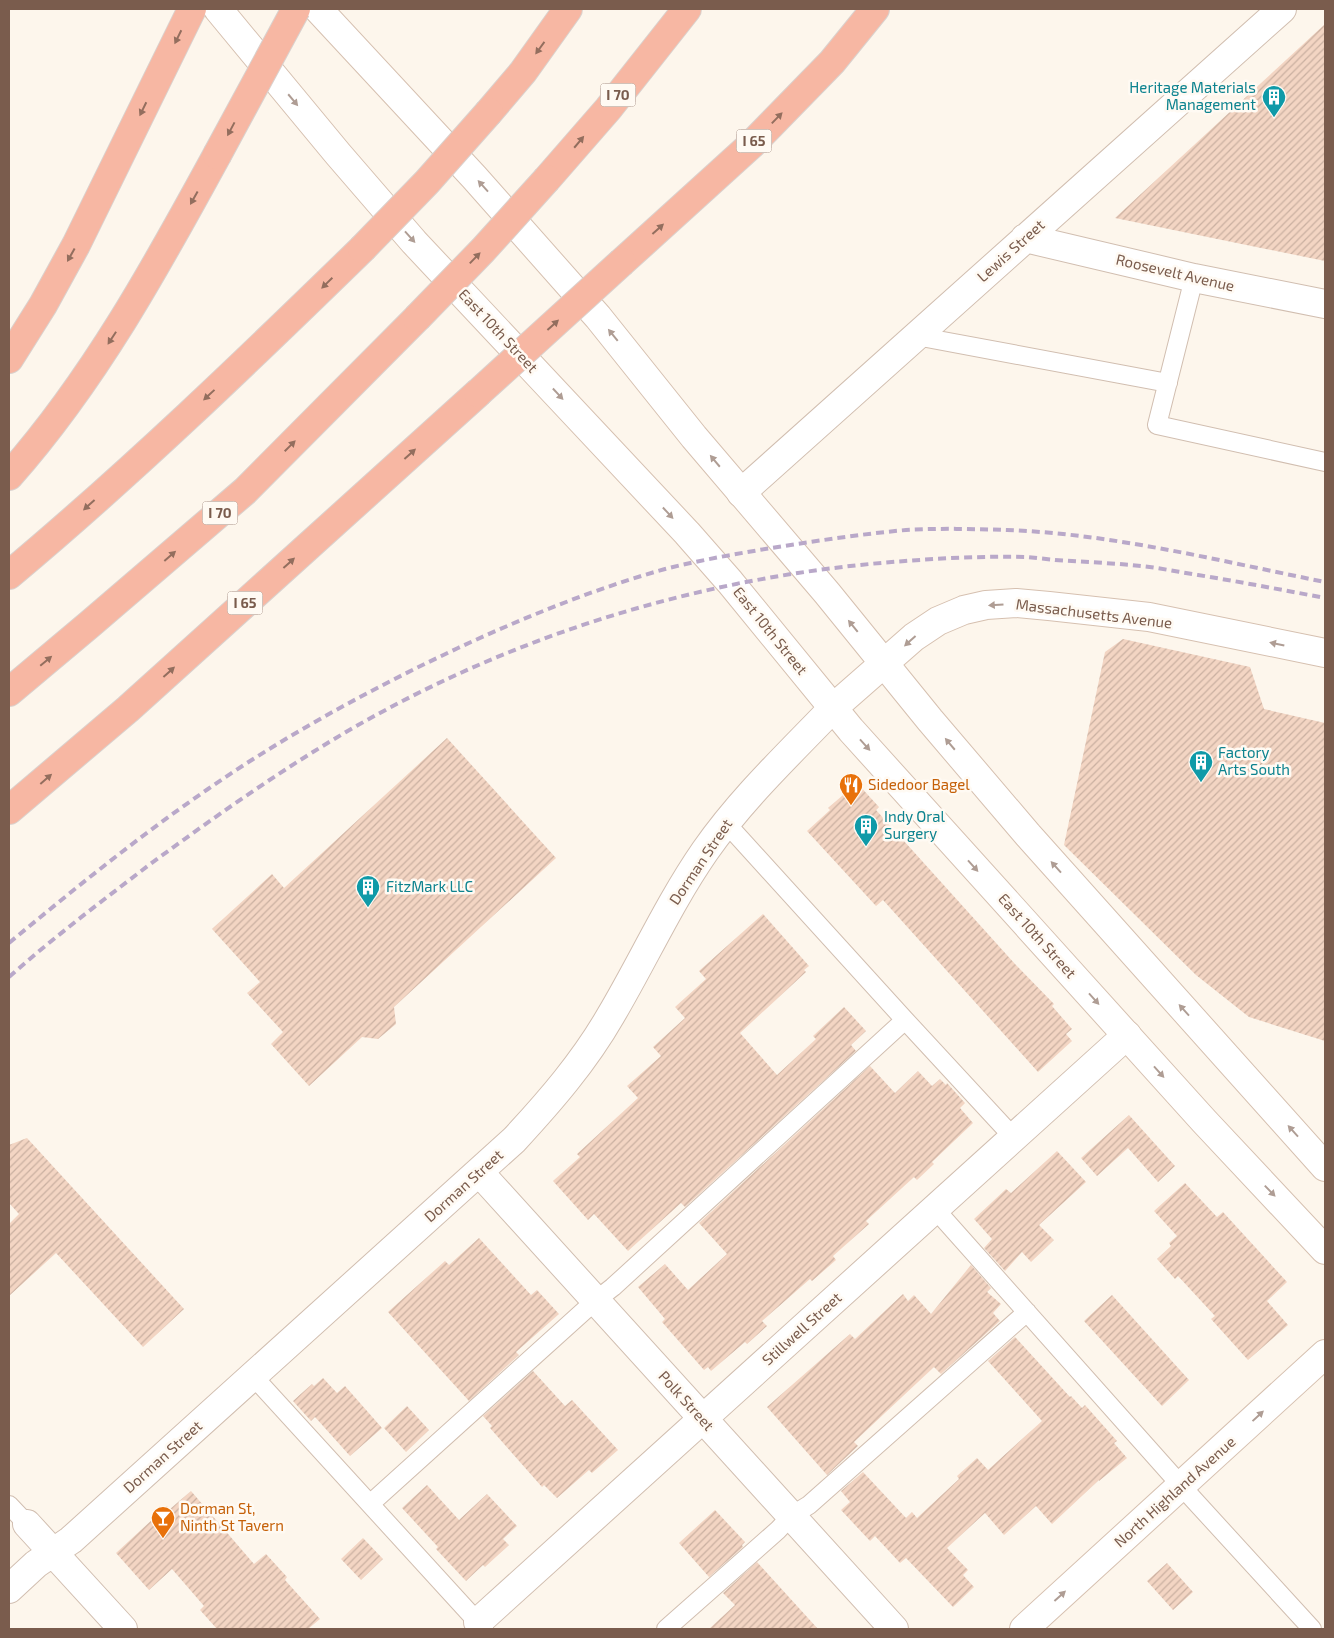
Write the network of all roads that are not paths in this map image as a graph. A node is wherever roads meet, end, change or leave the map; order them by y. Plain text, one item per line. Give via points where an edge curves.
1 (192, 9) edge
2 (218, 9) edge
3 (296, 9) edge
4 (318, 9) edge
5 (568, 9) edge
6 (687, 9) edge
7 (874, 9) edge
8 (1282, 9) edge
9 (1026, 238) junction
10 (1194, 278) junction
11 (1325, 304) edge
12 (916, 336) junction
13 (9, 359) edge
14 (1168, 383) junction
15 (1325, 462) edge
16 (9, 476) edge
17 (741, 493) junction
18 (9, 575) edge
19 (1325, 653) edge
20 (884, 664) junction
21 (9, 692) edge
22 (833, 708) junction
23 (9, 810) edge
24 (726, 823) junction
25 (905, 1020) junction
26 (1127, 1035) junction
27 (1014, 1138) junction
28 (1325, 1167) edge
29 (479, 1172) junction
30 (934, 1209) junction
31 (1325, 1250) edge
32 (595, 1301) junction
33 (1027, 1312) junction
34 (1325, 1354) edge
35 (253, 1376) junction
36 (703, 1419) junction
37 (1182, 1486) junction
38 (370, 1504) junction
39 (9, 1505) edge
40 (791, 1516) junction
41 (27, 1524) joint
42 (53, 1552) junction
43 (9, 1589) edge
44 (478, 1627) edge
45 (123, 1629) edge
46 (666, 1629) edge
47 (894, 1629) edge
48 (1024, 1629) edge
49 (1312, 1629) edge

1 -> 13 highway via 76,244
2 -> 22 street, East 10th Street via 408,234 687,533
3 -> 16 highway, bridge via 159,261 117,330 65,407
17 -> 4 street via 598,317
5 -> 18 highway, bridge via 489,112 362,249 200,404
21 -> 6 highway, I 70, bridge via 245,491 417,318 547,179 608,109
23 -> 7 highway, I 65, bridge via 128,709 751,145 832,62
8 - 9 street, Lewis Street
9 - 10 street, Roosevelt Avenue
9 - 12 street, Lewis Street
10 - 11 street, Roosevelt Avenue
10 - 14 lane
12 - 14 lane
12 - 17 street, Lewis Street
14 - 15 lane via 1157,425
20 -> 17 street
19 -> 20 street, Massachusetts Avenue via 1149,617 1016,604 964,610 938,621
20 - 22 street, Massachusetts Avenue
28 -> 20 street via 1028,836
22 - 24 street, Dorman Street
22 -> 26 street, East 10th Street
24 - 25 lane
24 - 29 street, Dorman Street via 690,874 612,1015 578,1068 520,1134
25 - 27 lane
25 - 32 lane
26 - 27 street, Stillwell Street
26 -> 31 street, East 10th Street
27 - 30 street, Stillwell Street
29 - 32 street, Polk Street
29 - 35 street, Dorman Street
30 - 33 lane
30 - 36 street, Stillwell Street
32 - 36 street, Polk Street
32 - 38 lane
33 - 37 lane
33 - 40 lane via 809,1505
37 -> 34 street, North Highland Avenue
35 - 38 lane
35 - 42 street, Dorman Street via 78,1534
36 - 40 street, Polk Street
36 - 44 street, Stillwell Street
48 -> 37 street, North Highland Avenue
37 - 49 lane
38 - 44 lane
39 - 41 lane
40 - 46 lane
40 - 47 street, Polk Street
41 - 42 street
42 - 43 street, Dorman Street
42 - 45 street

